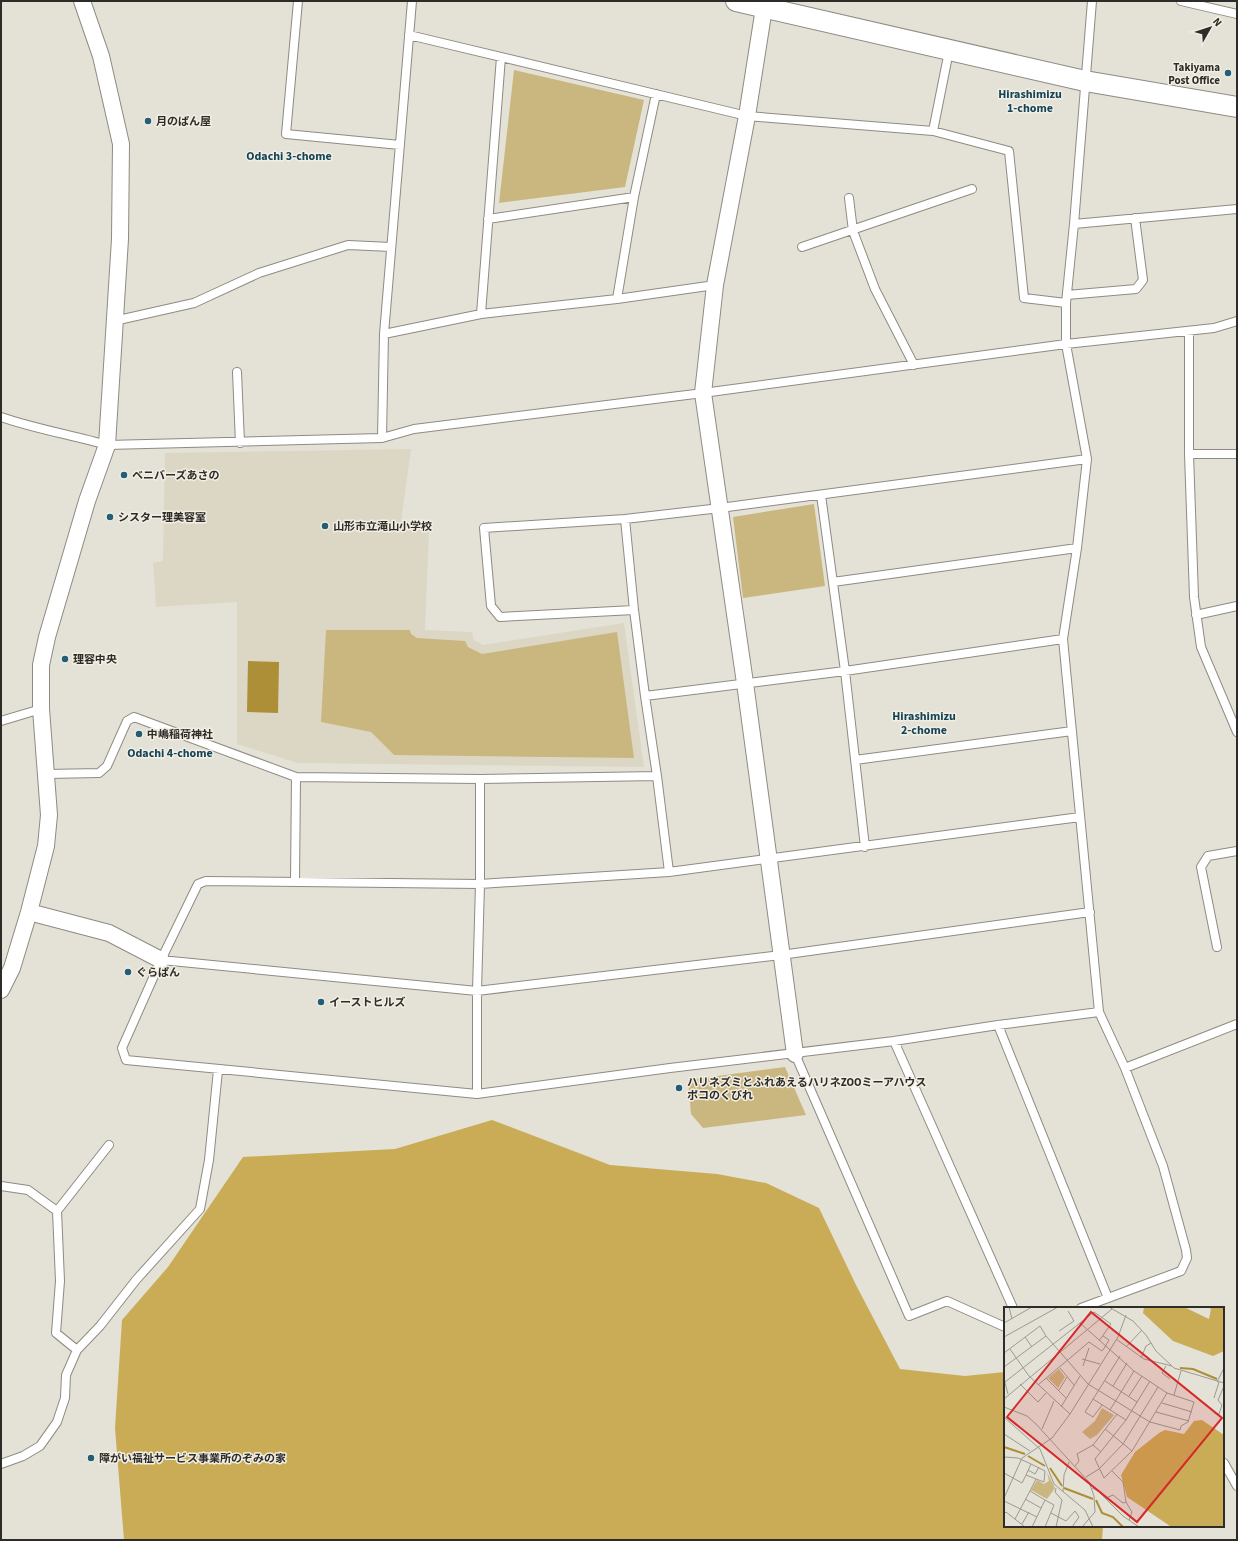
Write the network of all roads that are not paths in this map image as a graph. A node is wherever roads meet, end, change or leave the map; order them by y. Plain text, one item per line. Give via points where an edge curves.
1 (82, 1) edge
2 (298, 1) edge
3 (412, 1) edge
4 (736, 1) edge
5 (1092, 1) edge
6 (1181, 1) edge
7 (765, 4) edge
8 (1237, 14) edge
9 (409, 35) junction
10 (949, 51) junction
11 (501, 57) junction
12 (1085, 81) junction
13 (656, 94) junction
14 (1237, 108) edge
15 (747, 116) junction
16 (933, 131) junction
17 (400, 145) junction
18 (972, 189) dead end
19 (634, 197) junction
20 (849, 198) dead end
21 (1237, 209) edge
22 (1135, 218) junction
23 (488, 219) junction
24 (1074, 224) junction
25 (853, 231) junction
26 (391, 247) junction
27 (802, 247) dead end
28 (715, 285) junction
29 (617, 299) junction
30 (1067, 299) junction
31 (481, 314) junction
32 (114, 321) junction
33 (1237, 321) edge
34 (1189, 331) junction
35 (384, 334) junction
36 (1066, 344) junction
37 (914, 365) junction
38 (237, 372) dead end
39 (703, 393) junction
40 (1, 417) edge
41 (382, 438) junction
42 (240, 442) junction
43 (107, 445) junction
44 (1189, 454) junction
45 (1237, 454) edge
46 (1087, 459) junction
47 (821, 495) junction
48 (720, 508) junction
49 (625, 519) junction
50 (1077, 548) junction
51 (833, 582) junction
52 (1237, 606) edge
53 (634, 610) junction
54 (1196, 615) junction
55 (1063, 639) junction
56 (845, 672) junction
57 (745, 683) junction
58 (645, 696) junction
59 (41, 709) junction
60 (1, 721) edge
61 (1072, 730) junction
62 (1237, 732) edge
63 (855, 760) junction
64 (47, 774) junction
65 (657, 776) junction
66 (296, 777) junction
67 (480, 780) junction
68 (1080, 817) junction
69 (865, 847) junction
70 (1237, 851) edge
71 (769, 860) junction
72 (669, 872) junction
73 (295, 881) junction
74 (480, 884) junction
75 (29, 912) junction
76 (1090, 912) junction
77 (1217, 947) dead end
78 (781, 955) junction
79 (161, 960) junction
80 (1, 990) edge
81 (477, 991) junction
82 (1099, 1012) junction
83 (1237, 1024) edge
84 (998, 1025) junction
85 (894, 1041) junction
86 (795, 1054) junction
87 (1125, 1068) junction
88 (218, 1070) junction
89 (477, 1094) junction
90 (109, 1145) dead end
91 (1, 1186) edge
92 (58, 1211) junction
93 (1108, 1298) junction
94 (1013, 1307) edge
95 (1084, 1307) edge
96 (1004, 1327) edge
97 (77, 1350) junction
98 (1224, 1463) dead end
99 (1, 1464) edge
100 (1237, 1486) edge

1 - 32 street via 101,56 121,144 120,239
2 - 17 lane via 286,134
3 - 9 lane
4 - 7 street
5 - 12 lane
6 - 8 lane
7 - 10 street
7 - 15 street
9 - 11 lane
9 - 17 lane
10 - 12 street
10 - 16 lane
11 - 13 lane
11 - 23 lane
12 - 14 street
12 - 24 lane
13 - 15 lane
13 - 19 lane
15 - 16 lane
15 - 28 street
16 - 30 lane via 1009,151 1024,298
17 - 26 lane
18 - 25 lane
19 - 23 lane
19 - 29 lane
20 - 25 lane
21 - 22 lane
22 - 24 lane
22 - 30 lane via 1143,280 1136,289
23 - 31 lane
24 - 30 lane
25 - 27 lane
25 - 37 lane via 874,289
26 - 32 lane via 348,246 260,273 194,303
26 - 35 lane
28 - 29 lane
28 - 39 street
29 - 31 lane
30 - 36 lane
31 - 35 lane
32 - 43 street
33 - 34 lane via 1214,328
34 - 36 lane
34 - 44 lane
35 - 41 lane
36 - 37 lane
36 - 46 lane
37 - 39 lane
38 - 42 lane
39 - 41 lane via 414,429
39 - 48 street
40 - 43 lane
41 - 42 lane
42 - 43 lane
43 - 59 street via 87,501 47,637 41,665
44 - 45 lane
44 - 54 lane
46 - 47 lane
46 - 50 lane
47 - 48 lane
47 - 51 lane
48 - 49 lane
48 - 57 street
49 - 53 lane
49 - 53 lane via 484,528 491,606 500,617
50 - 51 lane
50 - 55 lane
51 - 56 lane
52 - 54 lane
53 - 58 lane
54 - 62 lane via 1201,647
55 - 56 lane
55 - 61 lane
56 - 57 lane
56 - 63 lane
57 - 58 lane
57 - 71 street
58 - 65 lane
59 - 60 lane
59 - 64 street
61 - 63 lane
61 - 68 lane
63 - 69 lane
64 - 66 lane via 99,772 107,766 127,721 134,717
64 - 75 street via 49,815 46,846
65 - 67 lane
65 - 72 lane
66 - 67 lane
66 - 73 lane
67 - 74 lane
68 - 69 lane
68 - 76 lane
69 - 71 lane
70 - 77 lane via 1208,856 1201,867
71 - 72 lane
71 - 78 street
72 - 74 lane
73 - 74 lane
73 - 79 lane via 206,881 198,884
74 - 81 lane
75 - 79 street via 109,933
75 - 80 street via 12,968
76 - 78 lane
76 - 82 lane
78 - 81 lane
78 - 86 street
79 - 81 lane
79 - 88 lane via 122,1048 126,1060
81 - 89 lane
82 - 84 lane
82 - 87 lane
83 - 87 lane
84 - 85 lane
84 - 93 lane
85 - 86 lane
85 - 94 lane
86 - 89 lane
86 - 96 lane via 909,1316 947,1301
87 - 93 lane via 1162,1166 1187,1258 1181,1271
88 - 89 lane
88 - 97 lane via 209,1160 200,1209
90 - 92 lane
91 - 92 lane via 28,1190
92 - 97 lane via 60,1281 56,1332
93 - 95 lane
97 - 99 lane via 66,1375 65,1398 57,1422 40,1446
98 - 100 lane

